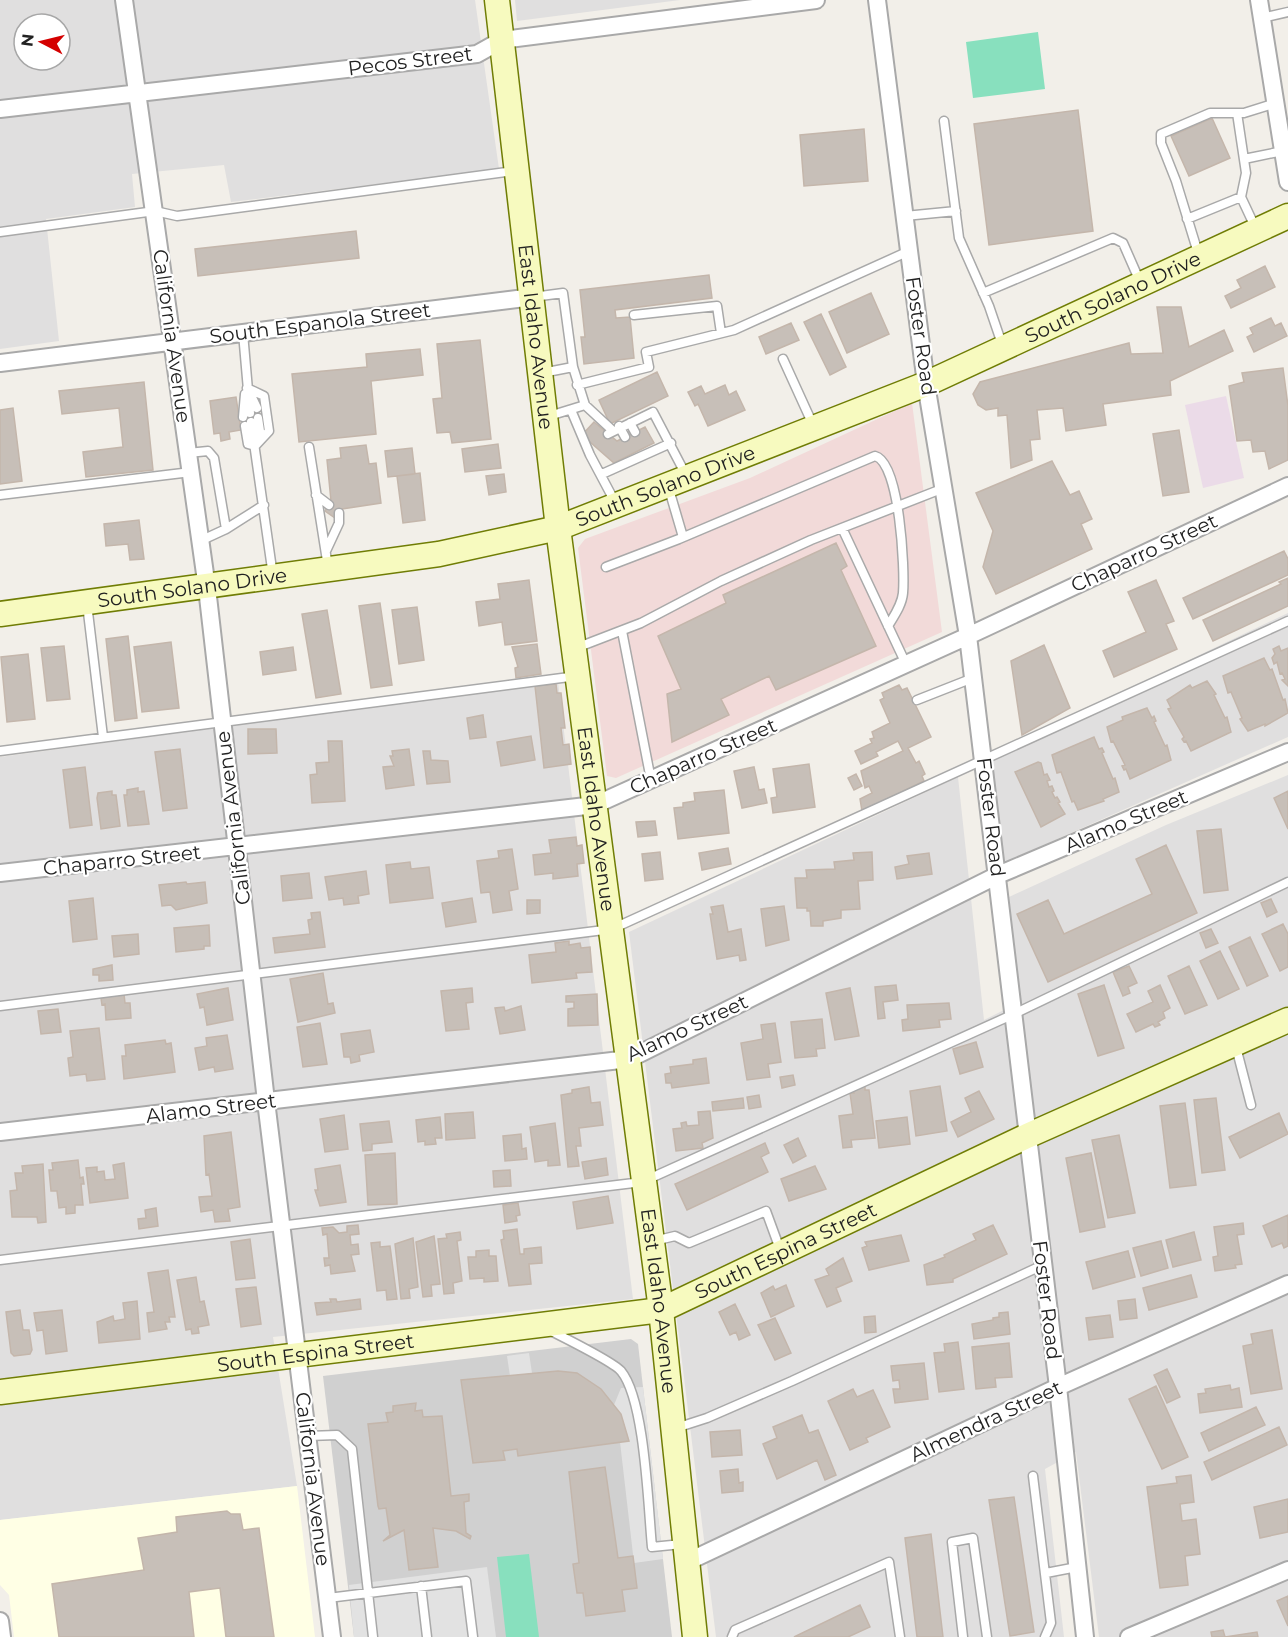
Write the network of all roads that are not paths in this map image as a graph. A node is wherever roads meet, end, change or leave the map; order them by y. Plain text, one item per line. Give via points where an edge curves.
1 (124, 0) edge
2 (497, 0) edge
3 (816, 0) edge
4 (877, 0) edge
5 (1259, 0) edge
6 (1288, 12) edge
7 (1262, 18) junction
8 (502, 40) junction
9 (139, 92) junction
10 (1276, 104) junction
11 (0, 109) edge
12 (1237, 113) junction
13 (944, 121) dead end
14 (1283, 151) junction
15 (1244, 159) junction
16 (518, 171) junction
17 (1288, 182) edge
18 (1241, 197) junction
19 (155, 211) junction
20 (956, 211) junction
21 (905, 216) junction
22 (1288, 216) edge
23 (1187, 219) junction
24 (1257, 230) junction
25 (0, 232) edge
26 (909, 251) junction
27 (1199, 257) junction
28 (1141, 284) junction
29 (983, 293) junction
30 (533, 297) junction
31 (634, 315) dead end
32 (243, 333) junction
33 (721, 333) junction
34 (173, 342) junction
35 (1003, 348) junction
36 (783, 359) dead end
37 (0, 363) edge
38 (573, 367) junction
39 (541, 373) junction
40 (926, 384) junction
41 (577, 385) junction
42 (247, 388) junction
43 (585, 405) junction
44 (571, 410) junction
45 (251, 417) junction
46 (546, 417) junction
47 (630, 423) junction
48 (814, 428) junction
49 (613, 430) junction
50 (635, 432) dead end
51 (625, 437) dead end
52 (671, 443) junction
53 (255, 446) junction
54 (309, 447) dead end
55 (597, 447) dead end
56 (188, 453) junction
57 (590, 455) junction
58 (191, 472) junction
59 (602, 474) junction
60 (677, 481) junction
61 (1288, 486) edge
62 (944, 488) junction
63 (0, 495) edge
64 (316, 495) junction
65 (899, 504) junction
66 (264, 505) junction
67 (329, 505) dead end
68 (617, 505) junction
69 (339, 513) dead end
70 (558, 528) junction
71 (842, 528) junction
72 (226, 529) junction
73 (683, 537) junction
74 (200, 541) junction
75 (327, 561) junction
76 (606, 567) dead end
77 (274, 578) junction
78 (207, 588) junction
79 (87, 603) junction
80 (0, 614) edge
81 (1288, 621) edge
82 (888, 626) junction
83 (622, 631) junction
84 (968, 636) junction
85 (574, 649) junction
86 (906, 664) junction
87 (578, 676) junction
88 (973, 678) junction
89 (916, 700) dead end
90 (222, 722) junction
91 (103, 737) junction
92 (0, 751) edge
93 (1288, 752) edge
94 (984, 761) junction
95 (651, 780) junction
96 (596, 805) junction
97 (236, 847) junction
98 (0, 873) edge
99 (998, 874) junction
100 (1288, 882) edge
101 (612, 929) junction
102 (251, 973) junction
103 (0, 1006) edge
104 (1014, 1014) junction
105 (1288, 1020) edge
106 (1235, 1044) junction
107 (628, 1059) junction
108 (266, 1101) junction
109 (1251, 1105) dead end
110 (0, 1132) edge
111 (1027, 1136) junction
112 (642, 1182) junction
113 (281, 1226) junction
114 (651, 1242) junction
115 (782, 1253) junction
116 (0, 1260) edge
117 (1043, 1265) junction
118 (1288, 1284) edge
119 (661, 1310) junction
120 (538, 1325) junction
121 (298, 1354) junction
122 (1058, 1387) junction
123 (0, 1392) edge
124 (673, 1428) junction
125 (308, 1436) junction
126 (1033, 1476) dead end
127 (686, 1553) junction
128 (1077, 1567) junction
129 (1288, 1570) edge
130 (1046, 1573) junction
131 (421, 1586) junction
132 (368, 1593) junction
133 (328, 1598) junction
134 (0, 1621) edge
135 (2, 1637) edge
136 (332, 1637) edge
137 (373, 1637) edge
138 (428, 1637) edge
139 (473, 1637) edge
140 (695, 1637) edge
141 (732, 1637) edge
142 (900, 1637) edge
143 (963, 1637) edge
144 (987, 1637) edge
145 (1045, 1637) edge
146 (1085, 1637) edge
147 (1129, 1637) edge

1 - 9 street, California Avenue
2 - 8 street, East Idaho Avenue
3 - 8 street, Pecos Street
4 - 21 street, Foster Road
5 - 7 street
6 - 7 lane
7 - 10 street
8 - 9 street, Pecos Street via 477,54
8 - 16 street, East Idaho Avenue
9 - 11 street, Pecos Street
9 - 19 street, California Avenue
10 - 12 lane
10 - 14 street
12 - 15 lane
12 - 23 lane via 1210,113 1161,134
13 - 20 lane
14 - 15 lane
14 - 17 street
15 - 18 lane via 1246,173
16 - 19 lane via 177,216
16 - 30 street, East Idaho Avenue
18 - 23 lane
18 - 24 lane
19 - 25 lane
19 - 34 street, California Avenue
20 - 21 lane
20 - 29 lane via 964,254
21 - 26 street, Foster Road
22 - 24 street, South Solano Drive
23 - 27 lane
24 - 27 street, South Solano Drive
26 - 33 lane
26 - 40 street, Foster Road
27 - 28 street, South Solano Drive
28 - 29 lane via 1123,243 1113,238
28 - 35 street, South Solano Drive
29 - 35 lane
30 - 32 street, South Espanola Street
30 - 38 lane via 563,293
30 - 39 street, East Idaho Avenue
31 - 33 lane via 717,306
32 - 34 street, South Espanola Street
32 - 42 lane
33 - 41 lane via 646,352 649,367
34 - 37 street, South Espanola Street
34 - 56 street, California Avenue
35 - 40 street, South Solano Drive
36 - 48 lane
38 - 39 lane
38 - 41 lane
39 - 46 street, East Idaho Avenue
40 - 48 street, South Solano Drive
40 - 62 street, Foster Road
41 - 43 lane
42 - 45 lane via 255,400
42 - 45 lane via 242,406
42 - 53 lane via 264,396 269,431
43 - 44 lane
43 - 49 lane
44 - 46 lane
44 - 57 lane
45 - 53 lane
46 - 70 street, East Idaho Avenue
47 - 49 lane
47 - 50 lane
47 - 52 lane via 654,412
48 - 60 street, South Solano Drive
49 - 51 lane
52 - 59 lane via 645,451
52 - 60 lane
53 - 66 lane
54 - 64 lane
55 - 57 lane
56 - 58 street, California Avenue
56 - 72 lane via 208,452 214,458
57 - 59 lane
58 - 63 lane
58 - 74 street, California Avenue
59 - 68 lane
60 - 68 street, South Solano Drive
60 - 73 lane
61 - 84 street, Chaparro Street
62 - 65 lane
62 - 84 street, Foster Road
64 - 67 lane
64 - 75 lane
65 - 71 lane
65 - 73 lane via 884,462 875,456
65 - 82 lane via 903,593
66 - 72 lane
66 - 77 lane
68 - 70 street, South Solano Drive
69 - 75 lane
70 - 75 street, South Solano Drive via 439,554
70 - 85 street, East Idaho Avenue
71 - 82 lane
71 - 83 lane via 721,581
72 - 74 lane
73 - 76 lane
74 - 78 street, California Avenue
75 - 77 street, South Solano Drive
77 - 78 street, South Solano Drive
78 - 79 street, South Solano Drive
78 - 90 street, California Avenue
79 - 80 street, South Solano Drive
79 - 91 lane
81 - 94 lane
82 - 86 lane
83 - 85 lane
83 - 95 lane
84 - 86 street, Chaparro Street
84 - 88 street, Foster Road
85 - 87 street, East Idaho Avenue
86 - 95 street, Chaparro Street
87 - 90 lane
87 - 96 street, East Idaho Avenue
88 - 89 lane
88 - 94 street, Foster Road
90 - 91 lane
90 - 97 street, California Avenue
91 - 92 lane
93 - 99 street, Alamo Street
94 - 99 street, Foster Road
94 - 101 lane
95 - 96 street, Chaparro Street
96 - 97 street, Chaparro Street
96 - 101 street, East Idaho Avenue
97 - 98 street, Chaparro Street
97 - 102 street, California Avenue
99 - 104 street, Foster Road
99 - 107 street, Alamo Street
100 - 104 lane
101 - 102 lane
101 - 107 street, East Idaho Avenue
102 - 103 lane
102 - 108 street, California Avenue
104 - 111 street, Foster Road
104 - 112 lane
105 - 106 street, South Espina Street
106 - 109 lane
106 - 111 street, South Espina Street
107 - 108 street, Alamo Street
107 - 112 street, East Idaho Avenue
108 - 110 street, Alamo Street
108 - 113 street, California Avenue
111 - 115 street, South Espina Street
111 - 117 street, Foster Road
112 - 113 lane
112 - 114 street, East Idaho Avenue
113 - 116 lane
113 - 121 street, California Avenue
114 - 115 lane via 675,1236 688,1244 766,1211
114 - 119 street, East Idaho Avenue
115 - 119 street, South Espina Street
117 - 122 street, Foster Road
117 - 124 lane via 707,1418
118 - 122 street, Almendra Street
119 - 120 street, South Espina Street
119 - 124 street, East Idaho Avenue
120 - 121 street, South Espina Street
120 - 127 lane via 622,1371 636,1405 652,1547
121 - 123 street, South Espina Street
121 - 125 street, California Avenue
122 - 127 street, Almendra Street
122 - 128 street, Foster Road
124 - 127 street, East Idaho Avenue
125 - 132 lane via 338,1436 352,1449
125 - 133 street, California Avenue
126 - 130 lane
127 - 140 street, East Idaho Avenue
128 - 130 lane
128 - 146 street, Foster Road
129 - 147 street
130 - 145 lane via 1051,1623
131 - 132 lane
131 - 138 lane
131 - 139 lane via 466,1581
132 - 133 lane
132 - 137 lane
133 - 136 street, California Avenue
134 - 135 street
141 - 142 lane via 735,1630 889,1562
143 - 144 lane via 952,1542 973,1538

